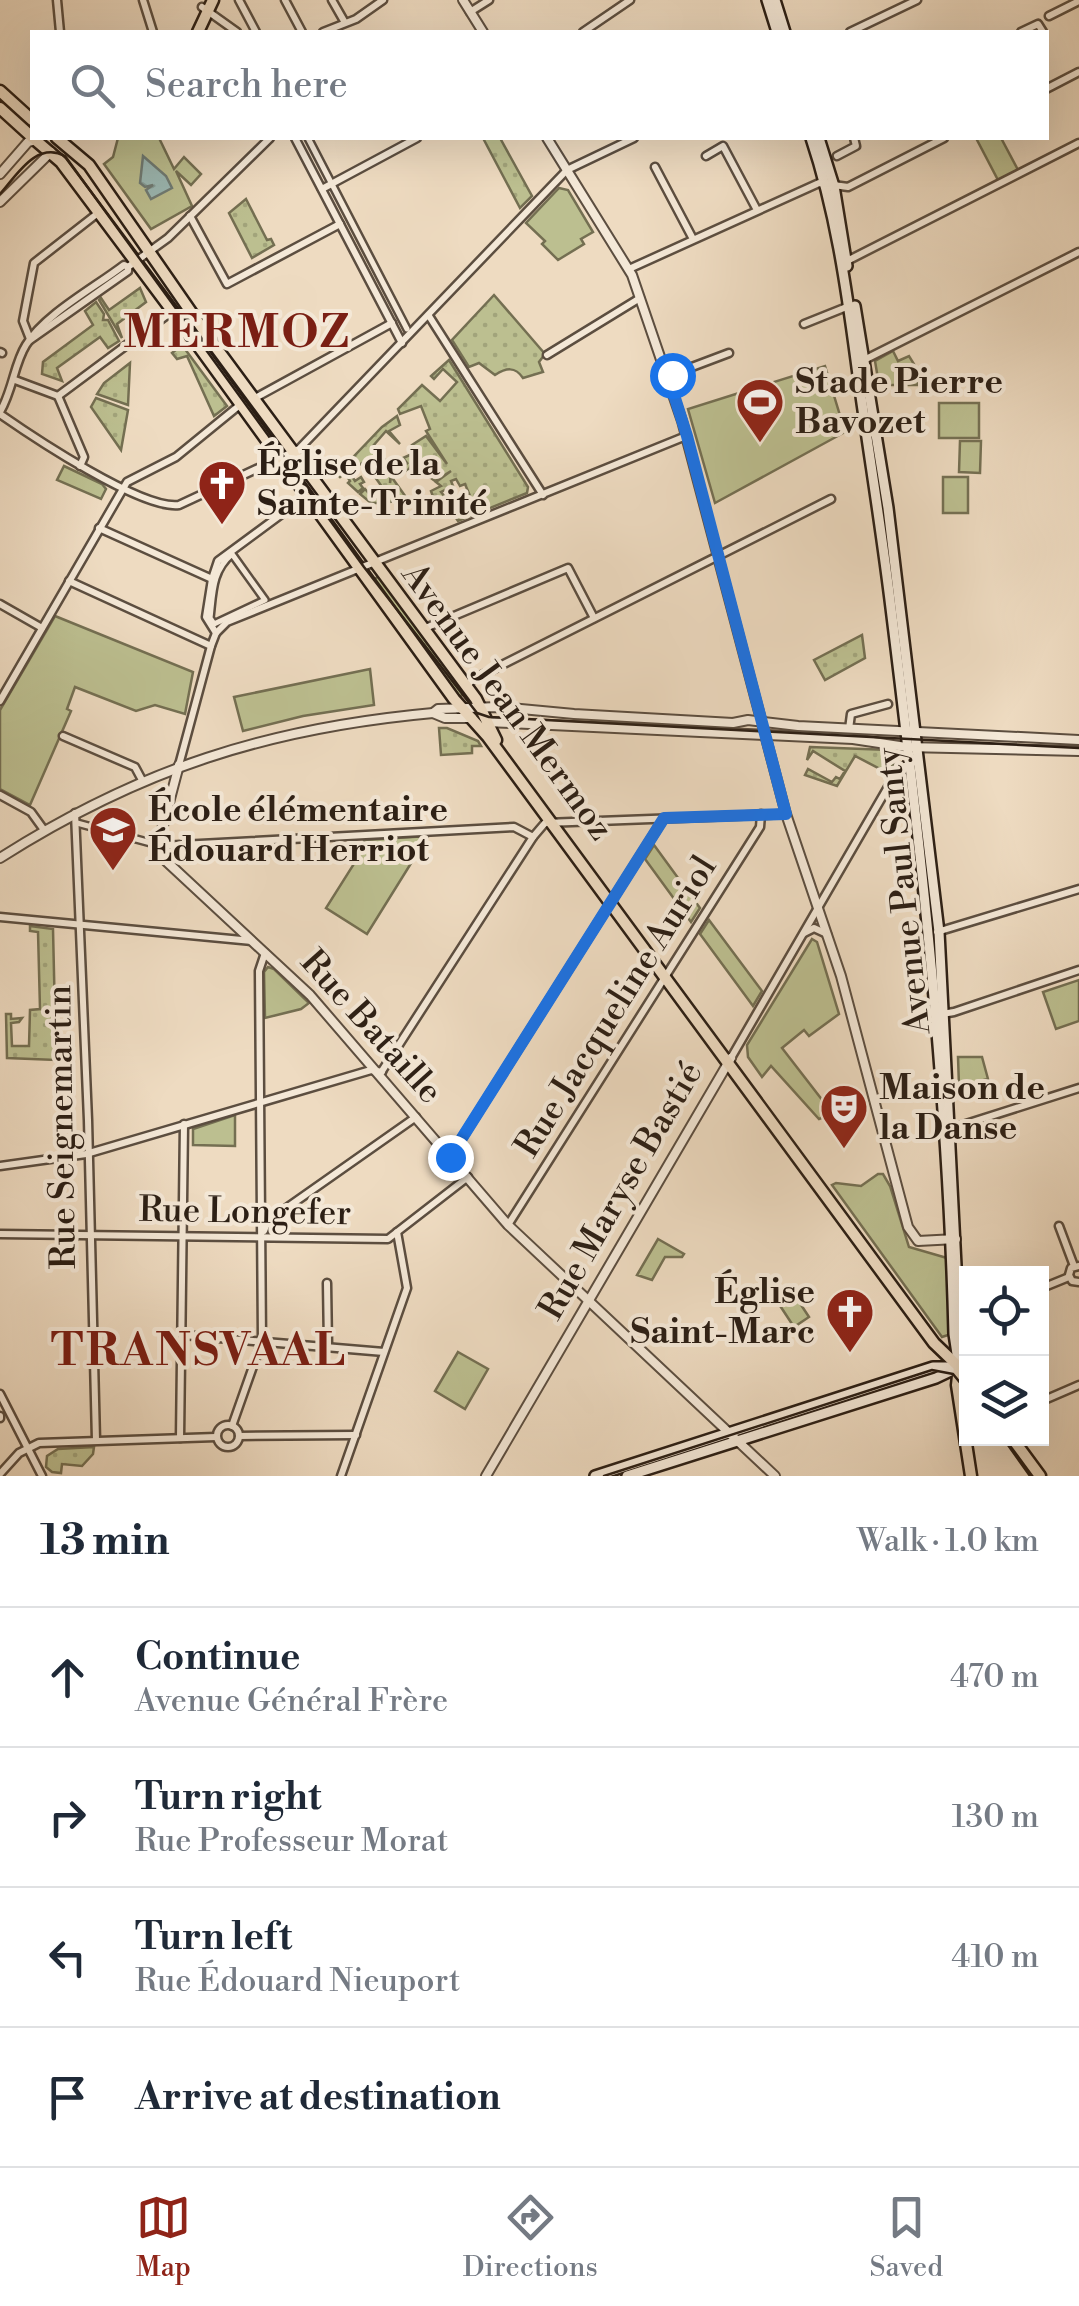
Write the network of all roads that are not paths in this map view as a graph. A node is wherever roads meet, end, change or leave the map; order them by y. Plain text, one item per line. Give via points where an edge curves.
1 (57, 0) edge
2 (143, 0) edge
3 (239, 0) edge
4 (285, 0) edge
5 (332, 0) edge
6 (384, 0) edge
7 (463, 0) edge
8 (489, 0) edge
9 (630, 0) edge
10 (767, 0) edge
11 (775, 0) edge
12 (918, 0) edge
13 (1079, 1) edge
14 (207, 4) edge
15 (470, 12) junction
16 (1049, 16) dead end
17 (344, 22) junction
18 (60, 30) edge
19 (152, 30) edge
20 (195, 30) edge
21 (235, 30) edge
22 (255, 30) edge
23 (301, 30) edge
24 (327, 30) edge
25 (482, 30) edge
26 (586, 30) edge
27 (776, 30) edge
28 (784, 30) edge
29 (854, 30) edge
30 (1079, 72) edge
31 (1049, 87) edge
32 (0, 92) edge
33 (0, 108) edge
34 (30, 118) edge
35 (30, 133) edge
36 (32, 140) edge
37 (38, 140) edge
38 (63, 140) edge
39 (65, 140) edge
40 (268, 140) edge
41 (295, 140) edge
42 (309, 140) edge
43 (413, 140) edge
44 (549, 140) edge
45 (630, 140) edge
46 (812, 140) edge
47 (820, 140) edge
48 (854, 140) edge
49 (940, 140) edge
50 (1079, 143) edge
51 (50, 152) junction
52 (706, 156) dead end
53 (837, 156) dead end
54 (655, 166) dead end
55 (568, 170) junction
56 (0, 174) edge
57 (332, 184) junction
58 (830, 186) junction
59 (322, 189) junction
60 (0, 202) edge
61 (757, 210) junction
62 (98, 213) junction
63 (190, 216) junction
64 (340, 224) junction
65 (693, 239) junction
66 (149, 252) junction
67 (1079, 252) edge
68 (844, 263) junction
69 (131, 264) junction
70 (629, 269) junction
71 (640, 298) junction
72 (852, 305) junction
73 (172, 312) junction
74 (428, 316) junction
75 (392, 323) junction
76 (804, 324) dead end
77 (407, 329) dead end
78 (30, 340) junction
79 (402, 343) junction
80 (729, 353) dead end
81 (547, 355) dead end
82 (860, 361) junction
83 (668, 376) junction
84 (15, 380) junction
85 (58, 396) junction
86 (255, 398) junction
87 (242, 404) junction
88 (0, 413) edge
89 (687, 436) junction
90 (293, 453) junction
91 (274, 461) junction
92 (80, 466) junction
93 (124, 486) junction
94 (543, 494) junction
95 (306, 496) junction
96 (832, 499) dead end
97 (99, 528) junction
98 (718, 556) junction
99 (374, 563) junction
100 (360, 569) junction
101 (212, 579) junction
102 (69, 581) junction
103 (265, 600) joint
104 (0, 604) edge
105 (594, 618) junction
106 (42, 628) junction
107 (422, 630) junction
108 (216, 632) junction
109 (212, 646) junction
110 (466, 687) junction
111 (0, 701) edge
112 (888, 704) dead end
113 (481, 707) junction
114 (462, 708) junction
115 (433, 714) junction
116 (472, 718) junction
117 (762, 721) junction
118 (490, 723) junction
119 (849, 728) junction
120 (911, 730) junction
121 (63, 736) dead end
122 (766, 737) junction
123 (1079, 740) edge
124 (912, 747) junction
125 (1079, 751) edge
126 (914, 763) junction
127 (179, 765) junction
128 (142, 780) junction
129 (0, 795) edge
130 (761, 814) junction
131 (786, 814) junction
132 (76, 818) junction
133 (664, 818) junction
134 (554, 823) junction
135 (44, 830) junction
136 (533, 837) junction
137 (162, 846) junction
138 (0, 858) edge
139 (838, 876) junction
140 (808, 884) junction
141 (1079, 889) edge
142 (612, 900) junction
143 (818, 910) junction
144 (0, 917) edge
145 (82, 924) junction
146 (236, 926) junction
147 (934, 933) junction
148 (803, 934) junction
149 (827, 934) junction
150 (225, 938) junction
151 (253, 941) junction
152 (265, 953) junction
153 (1079, 970) edge
154 (666, 974) junction
155 (941, 1014) junction
156 (730, 1060) junction
157 (379, 1072) junction
158 (1079, 1088) edge
159 (262, 1102) junction
160 (416, 1117) junction
161 (184, 1124) junction
162 (946, 1131) junction
163 (88, 1152) junction
164 (450, 1157) junction
165 (0, 1166) edge
166 (468, 1177) junction
167 (508, 1225) junction
168 (1060, 1226) dead end
169 (396, 1232) junction
170 (0, 1234) edge
171 (183, 1234) junction
172 (90, 1235) junction
173 (262, 1236) junction
174 (952, 1240) junction
175 (1076, 1266) edge
176 (1069, 1277) junction
177 (1079, 1282) edge
178 (328, 1284) dead end
179 (1049, 1285) edge
180 (588, 1302) junction
181 (959, 1309) edge
182 (182, 1335) junction
183 (262, 1341) junction
184 (934, 1343) junction
185 (328, 1346) junction
186 (384, 1352) junction
187 (959, 1366) edge
188 (959, 1367) edge
189 (959, 1371) edge
190 (934, 1372) junction
191 (959, 1379) edge
192 (1079, 1384) edge
193 (956, 1385) junction
194 (0, 1394) edge
195 (1049, 1398) edge
196 (232, 1426) junction
197 (727, 1432) junction
198 (356, 1435) junction
199 (239, 1436) junction
200 (216, 1437) junction
201 (180, 1438) junction
202 (96, 1440) junction
203 (736, 1440) junction
204 (1018, 1446) edge
205 (28, 1448) junction
206 (0, 1474) edge
207 (42, 1476) edge
208 (341, 1476) edge
209 (486, 1476) edge
210 (595, 1476) edge
211 (628, 1476) edge
212 (775, 1476) edge
213 (971, 1476) edge
214 (1040, 1476) edge

1 - 18 street
2 - 19 street
3 - 22 street
4 - 23 street
5 - 17 street
6 - 17 street
7 - 15 street
8 - 15 street
9 - 26 street
10 - 27 main road
11 - 28 main road
12 - 29 street
13 - 16 street
14 - 20 main road
14 - 21 street
15 - 25 street
17 - 24 street
30 - 31 street
32 - 34 main road
33 - 35 main road, Avenue Jean Mermoz
36 - 56 street
37 - 51 main road, Avenue Jean Mermoz
38 - 51 main road
39 - 66 main road, Avenue Jean Mermoz
40 - 63 street
41 - 59 street
42 - 57 street
43 - 57 street
44 - 55 street
45 - 55 street
46 - 58 main road, Avenue Paul Santy
47 - 58 main road, Avenue Paul Santy
48 - 53 street via 856,146
49 - 58 street via 848,187
50 - 68 street
51 - 60 street
51 - 62 main road, Avenue Jean Mermoz
52 - 61 street via 723,146
54 - 65 street
55 - 70 street
55 - 74 street
57 - 59 street
57 - 77 street
58 - 61 street via 819,182
58 - 68 main road, Avenue Paul Santy
59 - 64 street
61 - 65 street
62 - 69 main road, Avenue Jean Mermoz
62 - 78 street via 34,263 24,321
63 - 64 street via 228,284
63 - 66 street
64 - 75 street
65 - 70 street
66 - 69 street
66 - 86 main road, Avenue Jean Mermoz
67 - 82 street
68 - 72 main road, Avenue Paul Santy
69 - 73 main road, Avenue Jean Mermoz
69 - 78 street
70 - 71 street
71 - 81 street
71 - 83 street
72 - 76 street
72 - 82 main road, Avenue Paul Santy
73 - 85 street
73 - 87 main road, Avenue Jean Mermoz
74 - 79 street
74 - 94 street
75 - 79 street
75 - 86 street
78 - 84 street
79 - 90 street
80 - 83 street
82 - 120 main road, Avenue Paul Santy via 888,508
83 - 89 street
84 - 85 street
84 - 88 street
85 - 92 street via 84,457
86 - 90 main road, Avenue Jean Mermoz
87 - 91 main road, Avenue Jean Mermoz
87 - 93 street via 176,457
88 - 92 street
89 - 94 street
89 - 98 street
90 - 91 street
90 - 99 main road, Avenue Jean Mermoz
91 - 93 street via 176,506
91 - 95 main road, Avenue Jean Mermoz
92 - 93 street
93 - 97 street
94 - 99 street
95 - 100 main road, Avenue Jean Mermoz
95 - 101 street via 222,558
96 - 98 street
97 - 101 street
97 - 102 street
98 - 105 street
98 - 117 street
99 - 100 street
99 - 107 main road, Avenue Jean Mermoz
100 - 108 street
100 - 114 main road, Avenue Jean Mermoz
101 - 108 street via 206,618
102 - 106 street
102 - 109 street
103 - 103 street via 232,554 218,569 210,618 214,624
104 - 106 street
105 - 107 street via 568,568
105 - 110 street
106 - 111 street
107 - 110 main road, Avenue Jean Mermoz
108 - 109 street
109 - 127 street
110 - 113 main road, Avenue Jean Mermoz
112 - 119 street via 850,714
113 - 114 street
113 - 117 street
113 - 118 main road, Avenue Jean Mermoz
114 - 115 street
114 - 116 main road, Avenue Jean Mermoz
115 - 116 street
115 - 127 street via 307,731
116 - 118 street
116 - 134 main road, Avenue Jean Mermoz
117 - 119 street
117 - 122 street
118 - 122 street
118 - 134 main road, Avenue Jean Mermoz
119 - 120 street
120 - 123 street
120 - 124 main road, Avenue Paul Santy
121 - 128 street via 134,767
122 - 124 street
122 - 131 street
124 - 125 street
124 - 126 main road, Avenue Paul Santy
126 - 139 street, Rue Maryse Bastié via 899,768
126 - 147 main road, Avenue Paul Santy
127 - 128 street
127 - 137 street
128 - 132 street
129 - 135 street via 31,812
130 - 131 street
130 - 133 street
130 - 154 street, Rue Jacqueline Auriol via 760,827
131 - 140 street
132 - 135 street
132 - 137 street
132 - 145 street, Rue Seignemartin
133 - 134 street
133 - 142 street
134 - 136 street
134 - 142 main road, Avenue Jean Mermoz
135 - 138 street
136 - 137 street via 514,827
136 - 157 street
137 - 146 street, Rue Bataille via 166,860
139 - 140 street via 829,888
139 - 143 street, Rue Maryse Bastié
140 - 143 street
141 - 147 street
142 - 154 main road, Avenue Jean Mermoz
142 - 164 street
143 - 148 street, Rue Maryse Bastié
143 - 149 street
144 - 145 street
145 - 150 street
145 - 163 street, Rue Seignemartin
146 - 150 street
146 - 151 street, Rue Bataille
147 - 155 main road, Avenue Paul Santy
148 - 149 street via 814,928
148 - 156 street, Rue Maryse Bastié
149 - 174 street via 908,1227 918,1242
150 - 151 street
151 - 152 street, Rue Bataille
152 - 157 street, Rue Bataille
152 - 159 street via 259,970
153 - 155 street
154 - 156 main road, Avenue Jean Mermoz
154 - 167 street, Rue Jacqueline Auriol
155 - 162 main road, Avenue Paul Santy
156 - 180 street, Rue Maryse Bastié
156 - 184 main road, Avenue Jean Mermoz
156 - 187 main road, Avenue Jean Mermoz
157 - 159 street
157 - 160 street, Rue Bataille
158 - 162 street
159 - 161 street
159 - 173 street
160 - 164 street, Rue Bataille
160 - 173 street via 268,1220
161 - 163 street
161 - 171 street
162 - 174 main road, Avenue Paul Santy
163 - 165 street
163 - 172 street, Rue Seignemartin
164 - 166 street, Rue Bataille
166 - 167 street, Rue Bataille
166 - 169 street, Rue Longefer
167 - 180 street, Rue Bataille
168 - 175 street
169 - 173 street, Rue Longefer via 388,1238
169 - 186 street via 408,1284
170 - 172 street, Rue Longefer
171 - 172 street, Rue Longefer
171 - 173 street, Rue Longefer
171 - 182 street
172 - 202 street, Rue Seignemartin
173 - 183 street
174 - 181 main road, Avenue Paul Santy
175 - 176 street
176 - 177 street
176 - 179 street
178 - 185 street
180 - 197 street, Rue Bataille
180 - 209 street, Rue Maryse Bastié
182 - 183 street
182 - 201 street
183 - 185 street
183 - 196 street
184 - 188 main road, Avenue Jean Mermoz
184 - 190 main road via 940,1359
185 - 186 street
186 - 198 street
189 - 190 main road
190 - 193 main road
190 - 197 main road
190 - 203 main road
191 - 193 main road
192 - 195 street
193 - 213 main road
194 - 205 street
196 - 199 street
196 - 200 street via 221,1427
197 - 203 street, Rue Bataille
197 - 210 main road
198 - 199 street
198 - 208 street
199 - 200 street via 230,1448
200 - 201 street
201 - 202 street
202 - 205 street
203 - 211 main road
203 - 212 street, Rue Bataille
204 - 214 main road
205 - 206 street
205 - 207 street

